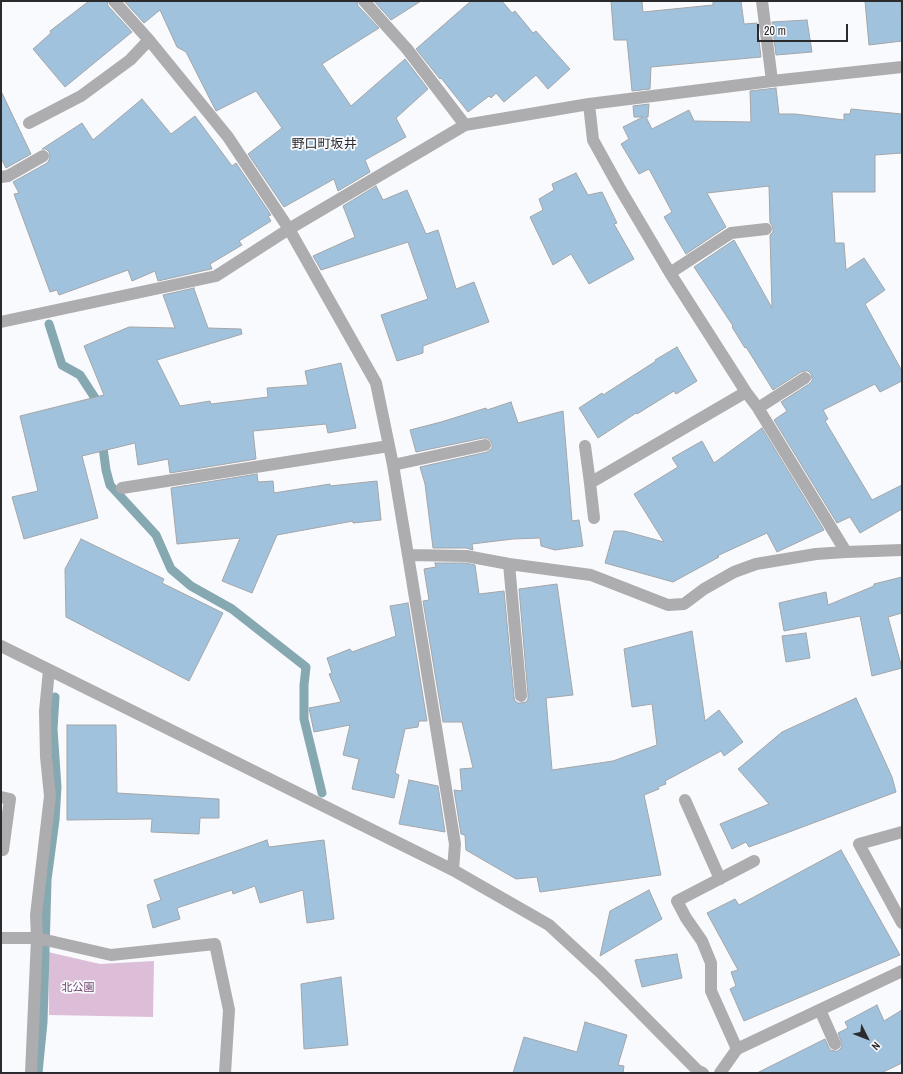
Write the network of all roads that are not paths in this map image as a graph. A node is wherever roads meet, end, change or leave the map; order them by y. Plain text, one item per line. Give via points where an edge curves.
1 (114, 1) edge
2 (364, 1) edge
3 (762, 1) edge
4 (149, 40) junction
5 (902, 67) edge
6 (772, 82) junction
7 (588, 104) junction
8 (29, 123) dead end
9 (465, 126) junction
10 (43, 156) dead end
11 (1, 177) edge
12 (288, 229) junction
13 (766, 229) dead end
14 (670, 273) junction
15 (1, 322) edge
16 (804, 378) dead end
17 (746, 392) junction
18 (758, 408) junction
19 (485, 445) dead end
20 (389, 446) junction
21 (585, 446) dead end
22 (393, 465) junction
23 (590, 483) junction
24 (122, 488) dead end
25 (594, 518) dead end
26 (902, 550) edge
27 (846, 552) junction
28 (408, 555) junction
29 (509, 564) junction
30 (1, 646) edge
31 (49, 670) junction
32 (521, 696) dead end
33 (1, 797) edge
34 (684, 800) dead end
35 (902, 832) edge
36 (3, 850) dead end
37 (754, 861) dead end
38 (453, 870) junction
39 (720, 879) junction
40 (902, 923) edge
41 (1, 938) edge
42 (37, 938) junction
43 (902, 971) edge
44 (820, 1010) junction
45 (835, 1044) dead end
46 (737, 1049) junction
47 (31, 1073) edge
48 (225, 1073) edge
49 (703, 1073) edge
50 (720, 1073) edge

1 - 4 street
2 - 9 street via 407,49
3 - 6 street
4 - 8 street via 130,60 87,92
4 - 12 street via 228,137
5 - 6 street
6 - 7 street
7 - 9 street
7 - 14 street via 593,140
9 - 12 street
10 - 11 street via 8,176
12 - 15 street via 216,276
12 - 20 street via 376,383
13 - 14 street via 731,233
14 - 17 street
16 - 18 street
17 - 18 street
17 - 23 street
18 - 27 street
19 - 22 street
20 - 22 street
20 - 24 street
21 - 23 street
22 - 28 street
23 - 25 street
26 - 27 street
27 - 29 street via 756,564 734,572 684,604 668,605 591,574
28 - 29 street via 466,556
28 - 38 street via 455,844
29 - 32 street
30 - 31 street
31 - 38 street
31 - 42 street via 45,711 50,796 36,915
33 - 36 street via 10,799
34 - 39 street
35 - 40 street via 859,844
37 - 39 street
38 - 49 street via 549,925
39 - 46 street via 677,901 702,941 711,963 711,991
41 - 42 street
42 - 47 street
42 - 48 street via 111,955 215,944 229,1010
43 - 44 street
44 - 45 street
44 - 46 street
46 - 50 street

